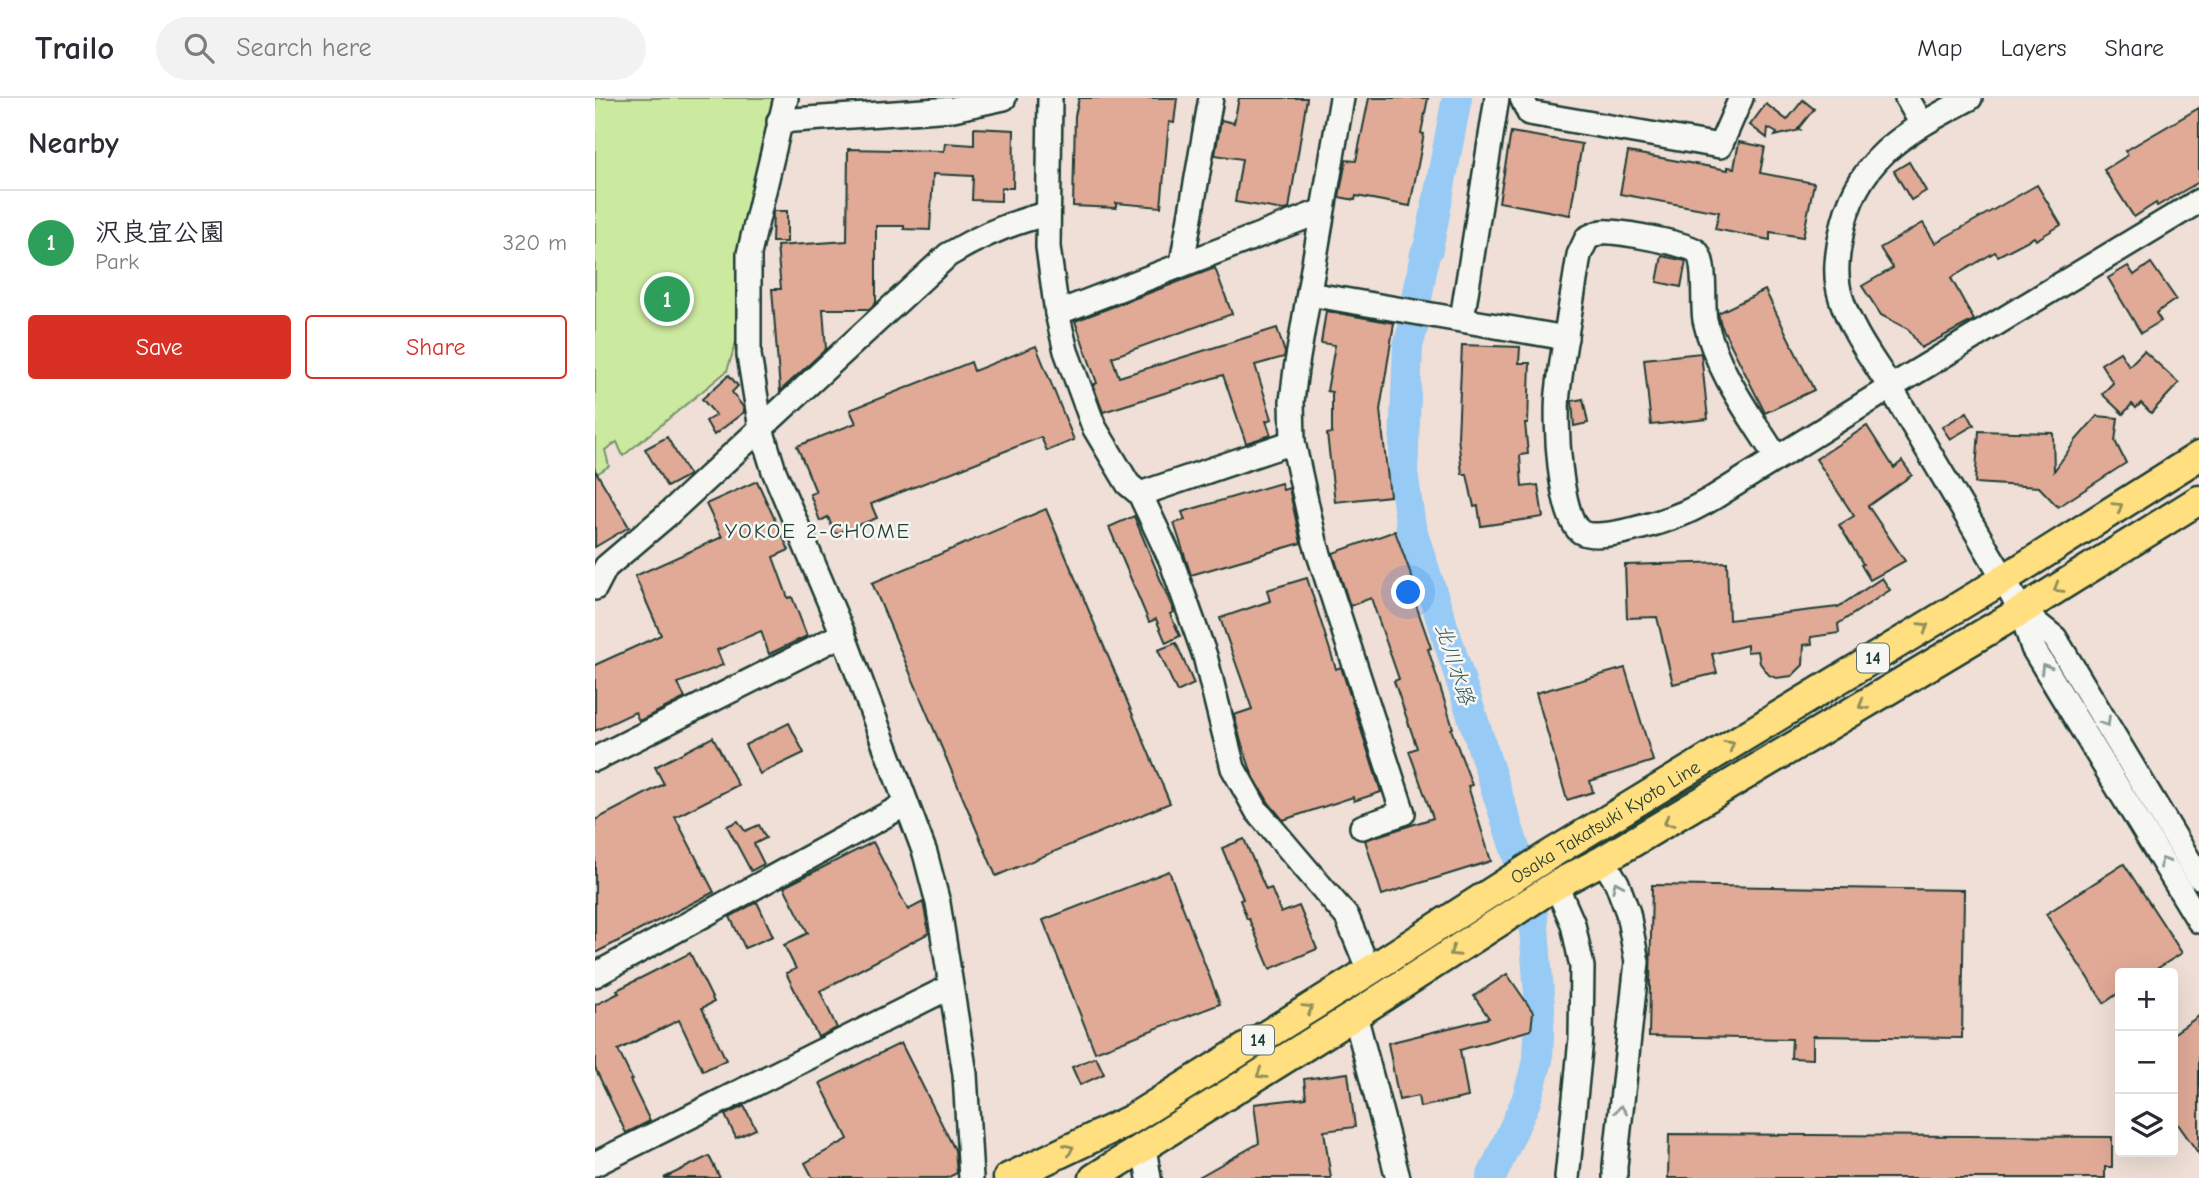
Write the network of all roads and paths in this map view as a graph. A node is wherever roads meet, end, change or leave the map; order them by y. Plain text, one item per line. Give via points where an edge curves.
1 (786, 98) edge
2 (1005, 98) edge
3 (1050, 98) edge
4 (1212, 98) edge
5 (1342, 98) edge
6 (1497, 98) edge
7 (1522, 98) edge
8 (1741, 98) edge
9 (1907, 98) edge
10 (1970, 98) edge
11 (779, 121) junction
12 (1922, 124) junction
13 (2199, 201) edge
14 (1322, 211) junction
15 (1047, 214) junction
16 (1182, 263) junction
17 (1309, 294) junction
18 (1057, 313) junction
19 (1462, 319) junction
20 (1566, 338) junction
21 (1891, 387) junction
22 (761, 429) junction
23 (1293, 442) junction
24 (2199, 456) edge
25 (1776, 457) junction
26 (1140, 494) junction
27 (2199, 499) edge
28 (2004, 579) junction
29 (595, 588) edge
30 (2021, 611) junction
31 (843, 634) junction
32 (595, 759) edge
33 (906, 803) junction
34 (1362, 827) dead end
35 (1603, 860) junction
36 (2199, 877) edge
37 (1552, 888) junction
38 (2199, 921) edge
39 (1369, 971) junction
40 (595, 975) edge
41 (950, 987) junction
42 (1355, 1015) junction
43 (1145, 1148) junction
44 (595, 1164) edge
45 (1613, 1174) edge
46 (971, 1178) edge
47 (1008, 1178) edge
48 (1094, 1178) edge
49 (1149, 1178) edge
50 (1398, 1178) edge
51 (1567, 1178) edge

1 - 11 street
2 - 11 street via 953,109
3 - 15 street
4 - 16 street
5 - 14 street
6 - 19 street
7 - 8 street via 1529,113 1720,146
9 - 12 street
10 - 12 street
11 - 22 street via 749,254 749,355
12 - 21 street via 1884,150 1856,186 1836,262 1840,298 1856,333
13 - 21 street
14 - 16 street
14 - 17 street
15 - 18 street
15 - 22 street via 985,233 948,255
16 - 18 street
17 - 19 street
17 - 23 street via 1292,401
18 - 26 street via 1094,427 1128,484
19 - 20 street
20 - 25 street via 1557,395 1559,460 1567,508 1583,534 1603,535 1685,513
20 - 25 street via 1579,255 1587,238 1615,233 1697,252 1702,262 1705,320 1714,349
21 - 25 street
21 - 28 street
22 - 29 street via 606,567
22 - 31 street via 774,471
23 - 26 street
23 - 34 street via 1315,541 1403,813
28 -> 24 main road, Osaka Takatsuki Kyoto Line / 14
26 - 39 street via 1171,560 1205,656 1233,768 1257,811 1347,917
27 -> 30 main road, Osaka Takatsuki Kyoto Line / 14
28 - 30 street
39 -> 28 main road, Osaka Takatsuki Kyoto Line / 14 via 1546,857
30 -> 35 main road, Osaka Takatsuki Kyoto Line / 14
30 -> 36 street via 2055,638
38 -> 30 street via 2033,648
31 - 32 street
31 - 33 street
33 - 40 street
33 - 41 street via 938,904
35 - 37 main road, Osaka Takatsuki Kyoto Line / 14
45 -> 35 street via 1637,962 1628,913
37 -> 42 main road, Osaka Takatsuki Kyoto Line / 14
37 - 51 street via 1573,924 1581,967 1581,1039
47 -> 39 main road, Osaka Takatsuki Kyoto Line / 14 via 1130,1120
41 - 44 street
41 - 46 street via 965,1074
42 -> 43 main road, Osaka Takatsuki Kyoto Line / 14
42 - 50 street
43 - 48 main road, Osaka Takatsuki Kyoto Line / 14
43 - 49 street

